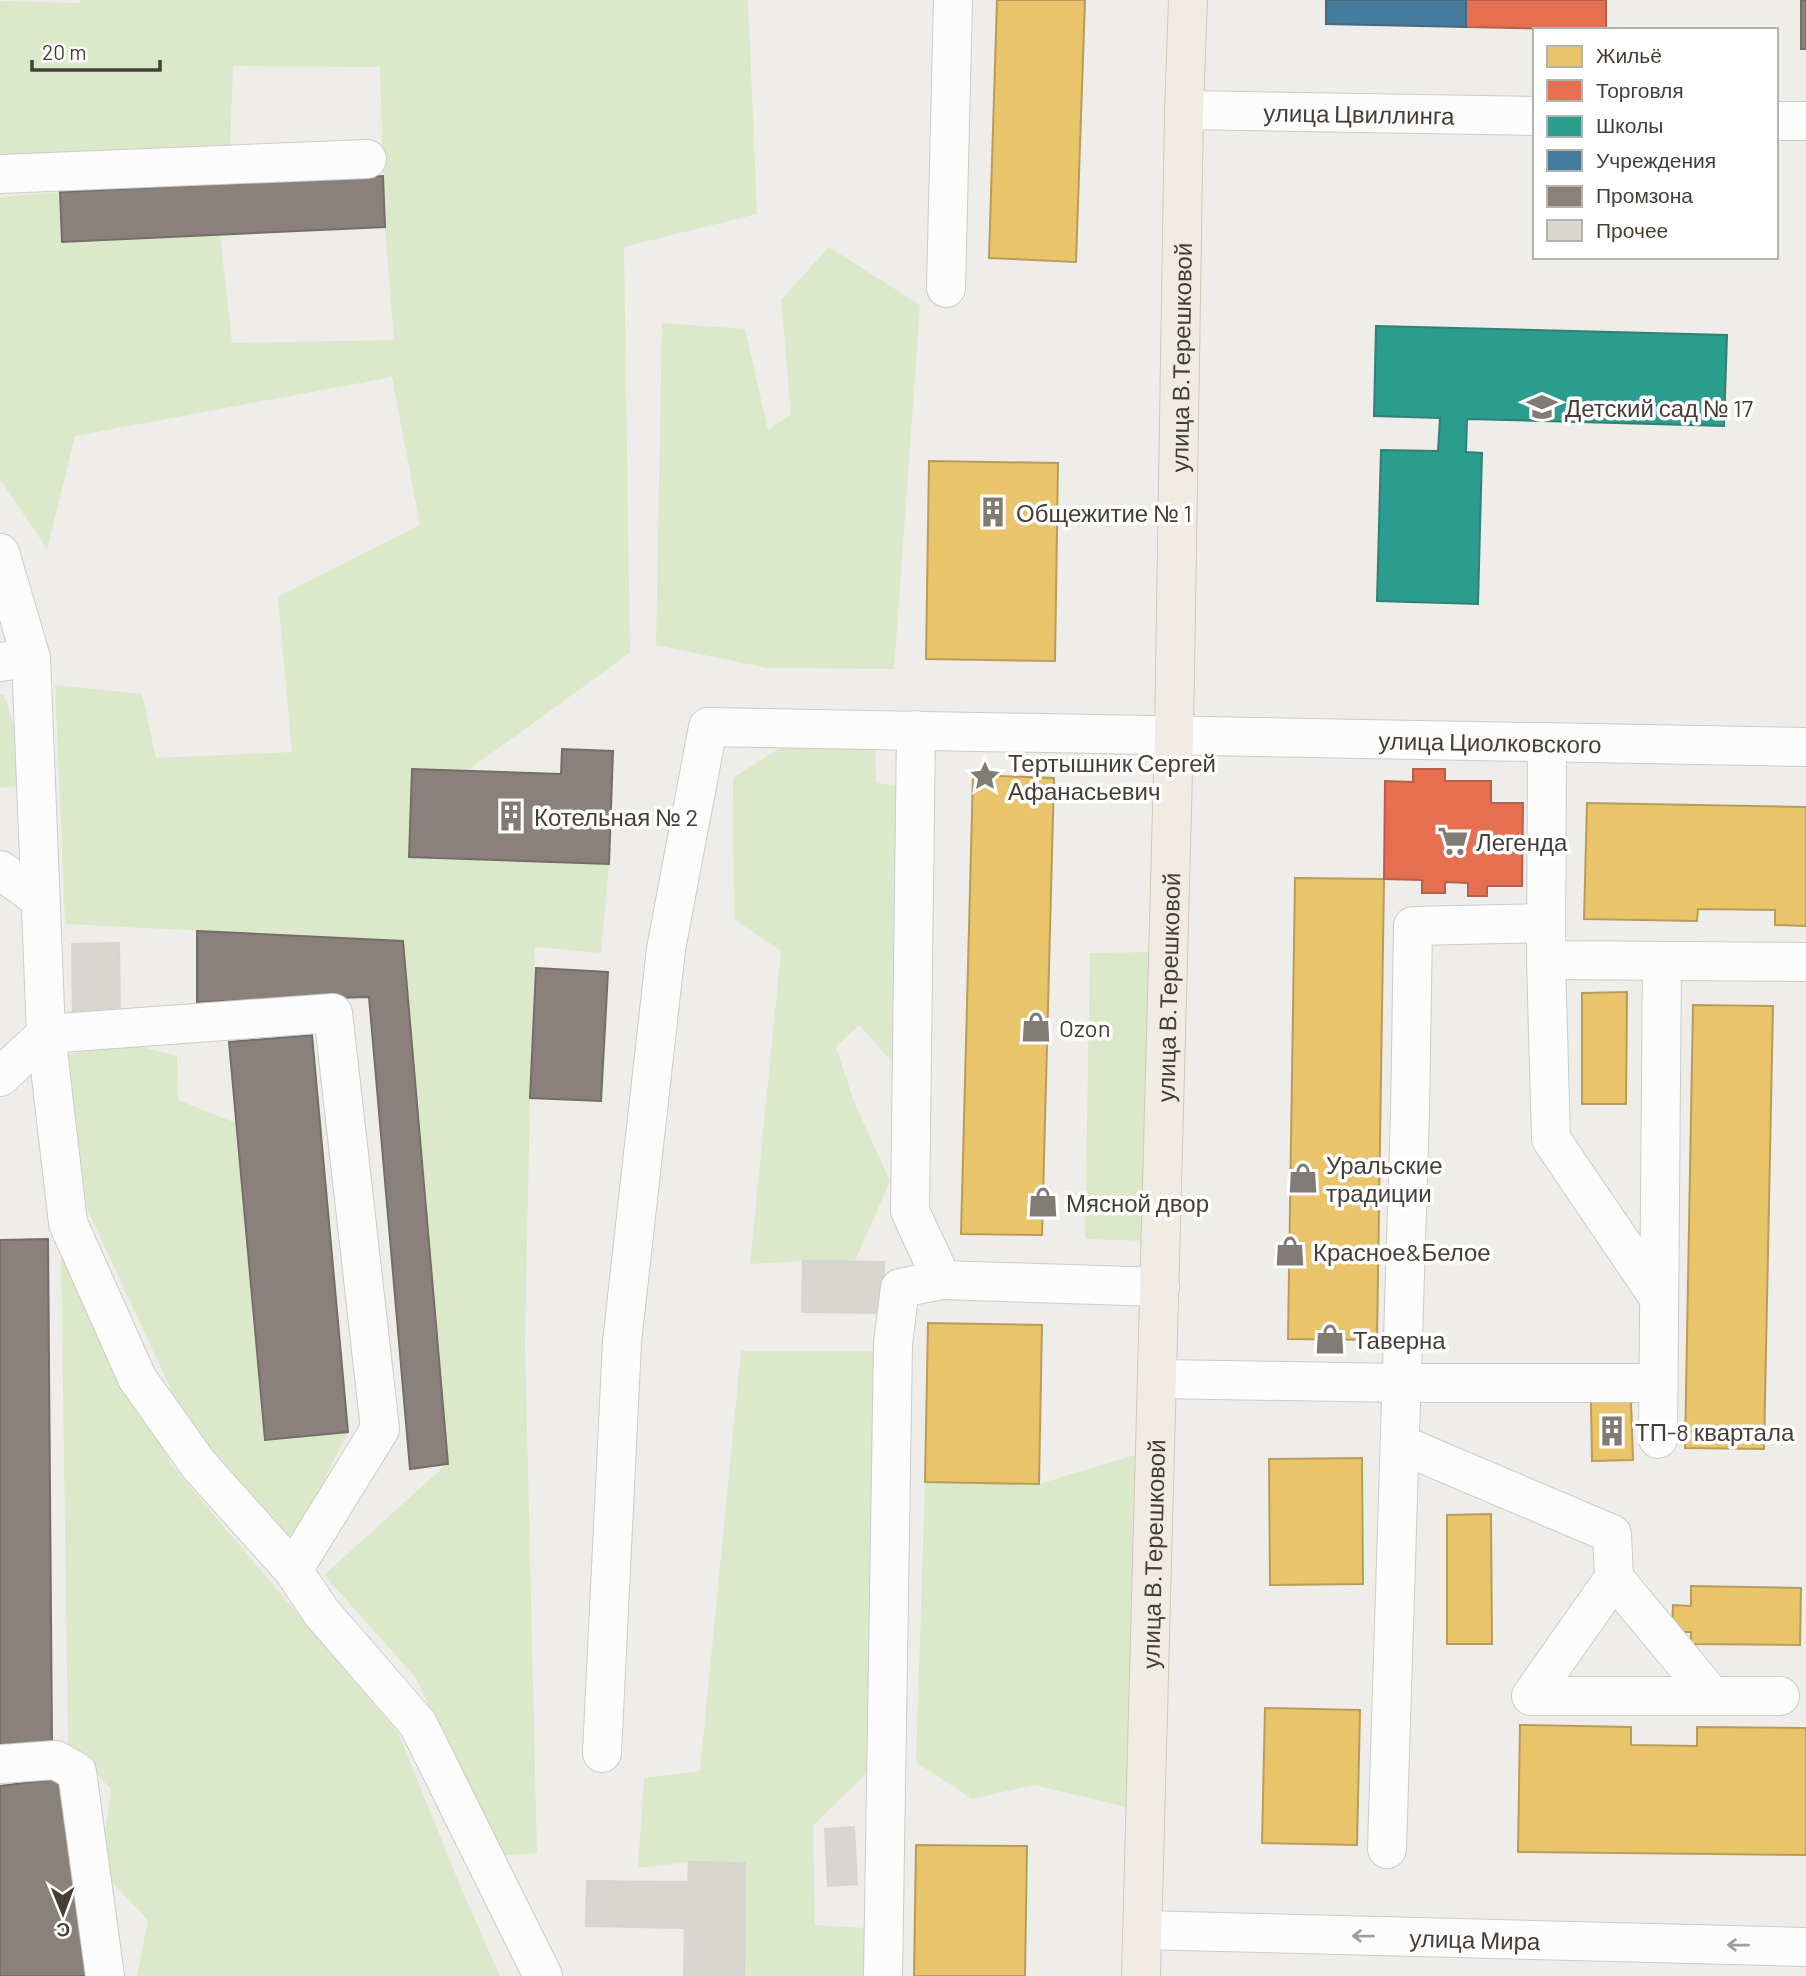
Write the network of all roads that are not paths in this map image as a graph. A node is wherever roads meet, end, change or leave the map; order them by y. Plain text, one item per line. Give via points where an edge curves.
1 (953, 0) edge
2 (1188, 0) edge
3 (1184, 110) junction
4 (1533, 116) edge
5 (1778, 121) edge
6 (1806, 121) edge
7 (367, 159) dead end
8 (0, 174) edge
9 (946, 288) dead end
10 (0, 553) edge
11 (15, 660) edge
12 (916, 730) junction
13 (1174, 734) junction
14 (1547, 742) junction
15 (1806, 747) edge
16 (0, 870) edge
17 (40, 899) junction
18 (1546, 942) junction
19 (1662, 961) junction
20 (1806, 962) edge
21 (46, 1034) junction
22 (0, 1077) edge
23 (942, 1280) junction
24 (1160, 1287) junction
25 (1659, 1298) junction
26 (1158, 1379) junction
27 (1401, 1383) junction
28 (1658, 1383) junction
29 (1658, 1439) dead end
30 (1400, 1444) junction
31 (293, 1570) junction
32 (1614, 1578) junction
33 (1712, 1696) junction
34 (1780, 1696) dead end
35 (602, 1753) dead end
36 (0, 1764) edge
37 (1387, 1849) dead end
38 (1143, 1930) junction
39 (1806, 1947) edge
40 (105, 1976) edge
41 (543, 1976) edge
42 (883, 1976) edge
43 (1142, 1976) edge

1 - 9 street
2 - 3 main road, улица В.Терешковой
3 - 4 street, улица Цвиллинга
3 - 13 main road, улица В.Терешковой
5 - 6 street
7 - 8 street
10 - 11 street
11 - 17 street
12 - 13 street, улица Циолковского
12 - 23 street via 910,1211
12 - 35 street, улица Циолковского via 708,727 666,949 624,1328
13 - 14 street, улица Циолковского
13 - 24 main road, улица В.Терешковой
14 - 15 street, улица Циолковского
14 - 18 street
16 - 17 street
17 - 21 street
18 - 19 street
18 - 25 street via 1551,1139
18 - 27 street via 1413,926
19 - 20 street
19 - 25 street
21 - 22 street
21 - 31 street via 68,1223 137,1378 198,1464
21 - 31 street via 332,1013 380,1429
23 - 24 street
23 - 42 street via 900,1289 893,1343
24 - 26 main road, улица В.Терешковой
25 - 28 street
26 - 27 street
26 - 38 main road, улица В.Терешковой
27 - 28 street
27 - 30 street
28 - 29 street
30 - 32 street via 1612,1534
30 - 37 street
31 - 41 street via 321,1612 418,1724
32 - 33 street
32 - 33 street via 1531,1696
33 - 34 street
36 - 40 street via 56,1760 78,1772
39 -> 38 street, улица Мира
38 - 43 main road, улица В.Терешковой

